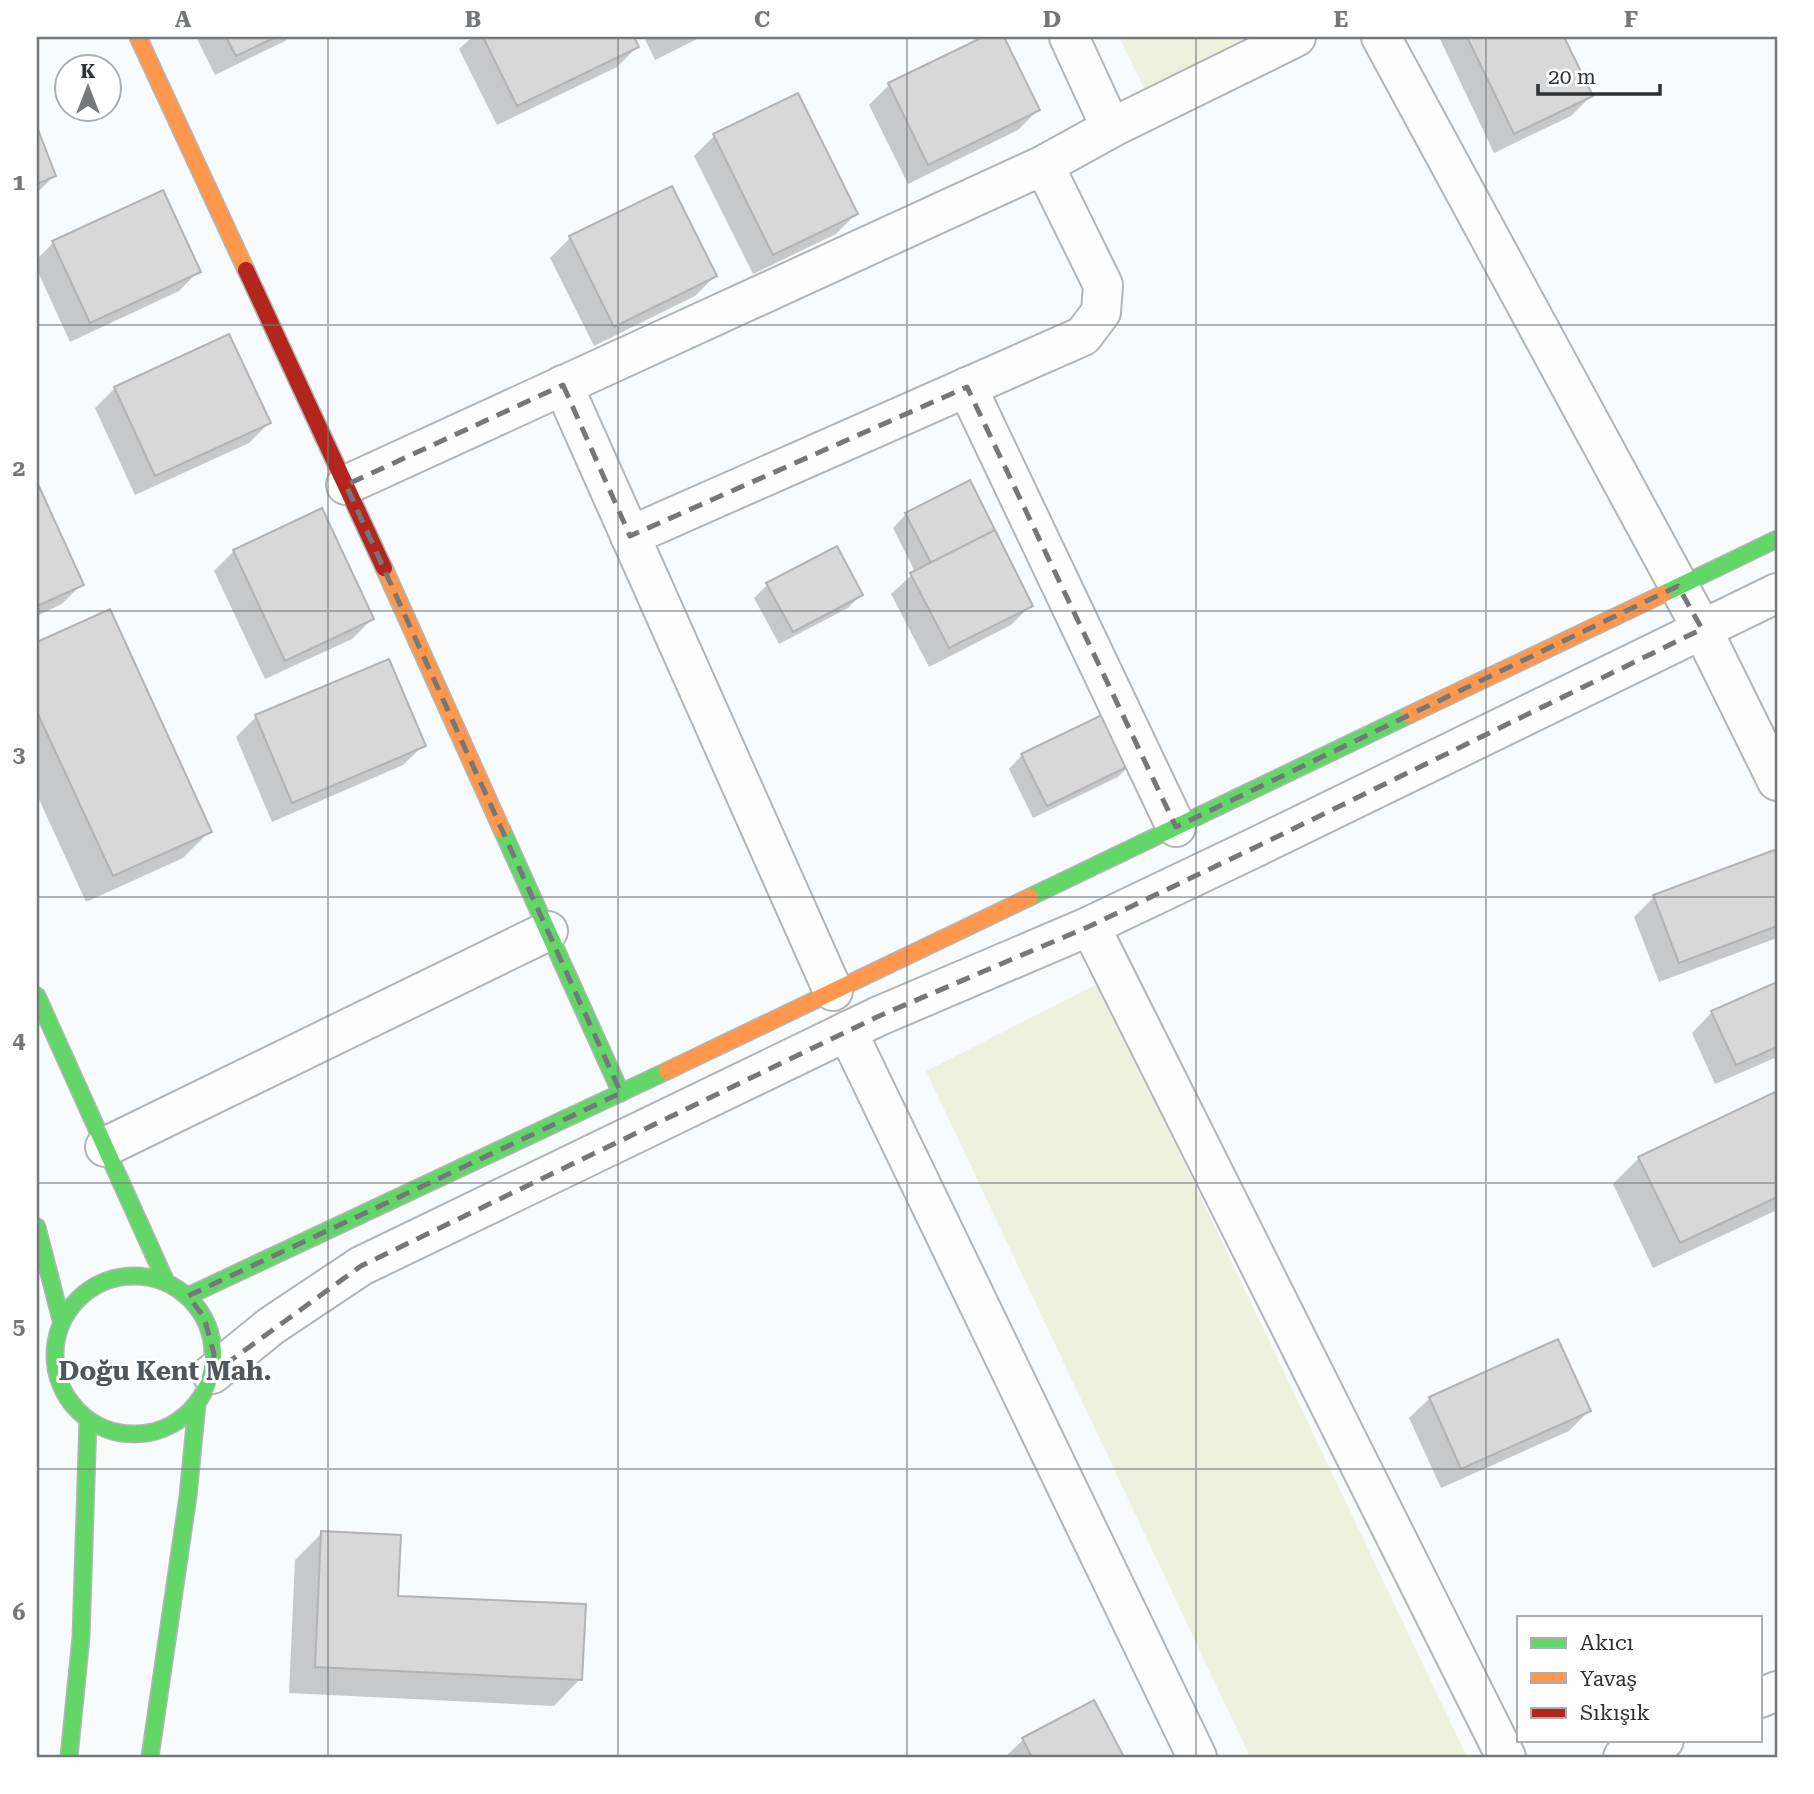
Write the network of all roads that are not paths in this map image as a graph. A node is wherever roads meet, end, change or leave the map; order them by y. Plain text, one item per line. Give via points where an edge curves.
1 (138, 37) edge
2 (1069, 37) edge
3 (1296, 37) edge
4 (1381, 37) edge
5 (1111, 128) junction
6 (1044, 165) junction
7 (563, 385) junction
8 (967, 387) junction
9 (346, 485) junction
10 (630, 536) junction
11 (1777, 539) edge
12 (1678, 586) junction
13 (1777, 593) edge
14 (1702, 629) junction
15 (1777, 781) edge
16 (1176, 827) junction
17 (1090, 926) junction
18 (548, 930) junction
19 (834, 991) junction
20 (37, 996) edge
21 (847, 1031) junction
22 (621, 1093) junction
23 (105, 1147) junction
24 (37, 1227) edge
25 (166, 1282) junction
26 (188, 1296) junction
27 (61, 1320) junction
28 (204, 1389) junction
29 (88, 1420) junction
30 (1659, 1742) edge
31 (69, 1757) edge
32 (150, 1757) edge
33 (1197, 1757) edge
34 (1506, 1757) edge
35 (1623, 1757) edge

1 - 9 street
2 - 5 street
3 - 5 street
4 - 12 street
5 - 6 street
6 - 7 street
6 - 8 street via 1103,285 1101,312 1083,337
7 - 9 street
7 - 10 street
8 - 10 street
8 - 16 street
9 - 18 street
10 - 19 street
11 - 12 street
12 - 14 street
12 - 16 street
13 - 14 street
14 - 15 street
14 - 17 street
16 - 19 street
17 - 21 street
17 - 34 street
18 - 22 street
18 - 23 street
19 - 22 street
20 - 23 street
21 - 28 street via 361,1266 271,1326
21 - 33 street
22 - 26 street
23 - 25 street
24 - 27 street
25 - 26 street
25 - 27 street via 142,1276 117,1277 95,1285
26 - 28 street via 211,1335 214,1354
27 - 29 street via 54,1345 55,1369 61,1389
28 - 29 street via 179,1420 157,1431 134,1435 110,1431
28 - 32 street
29 - 31 street via 81,1637
30 - 35 street

